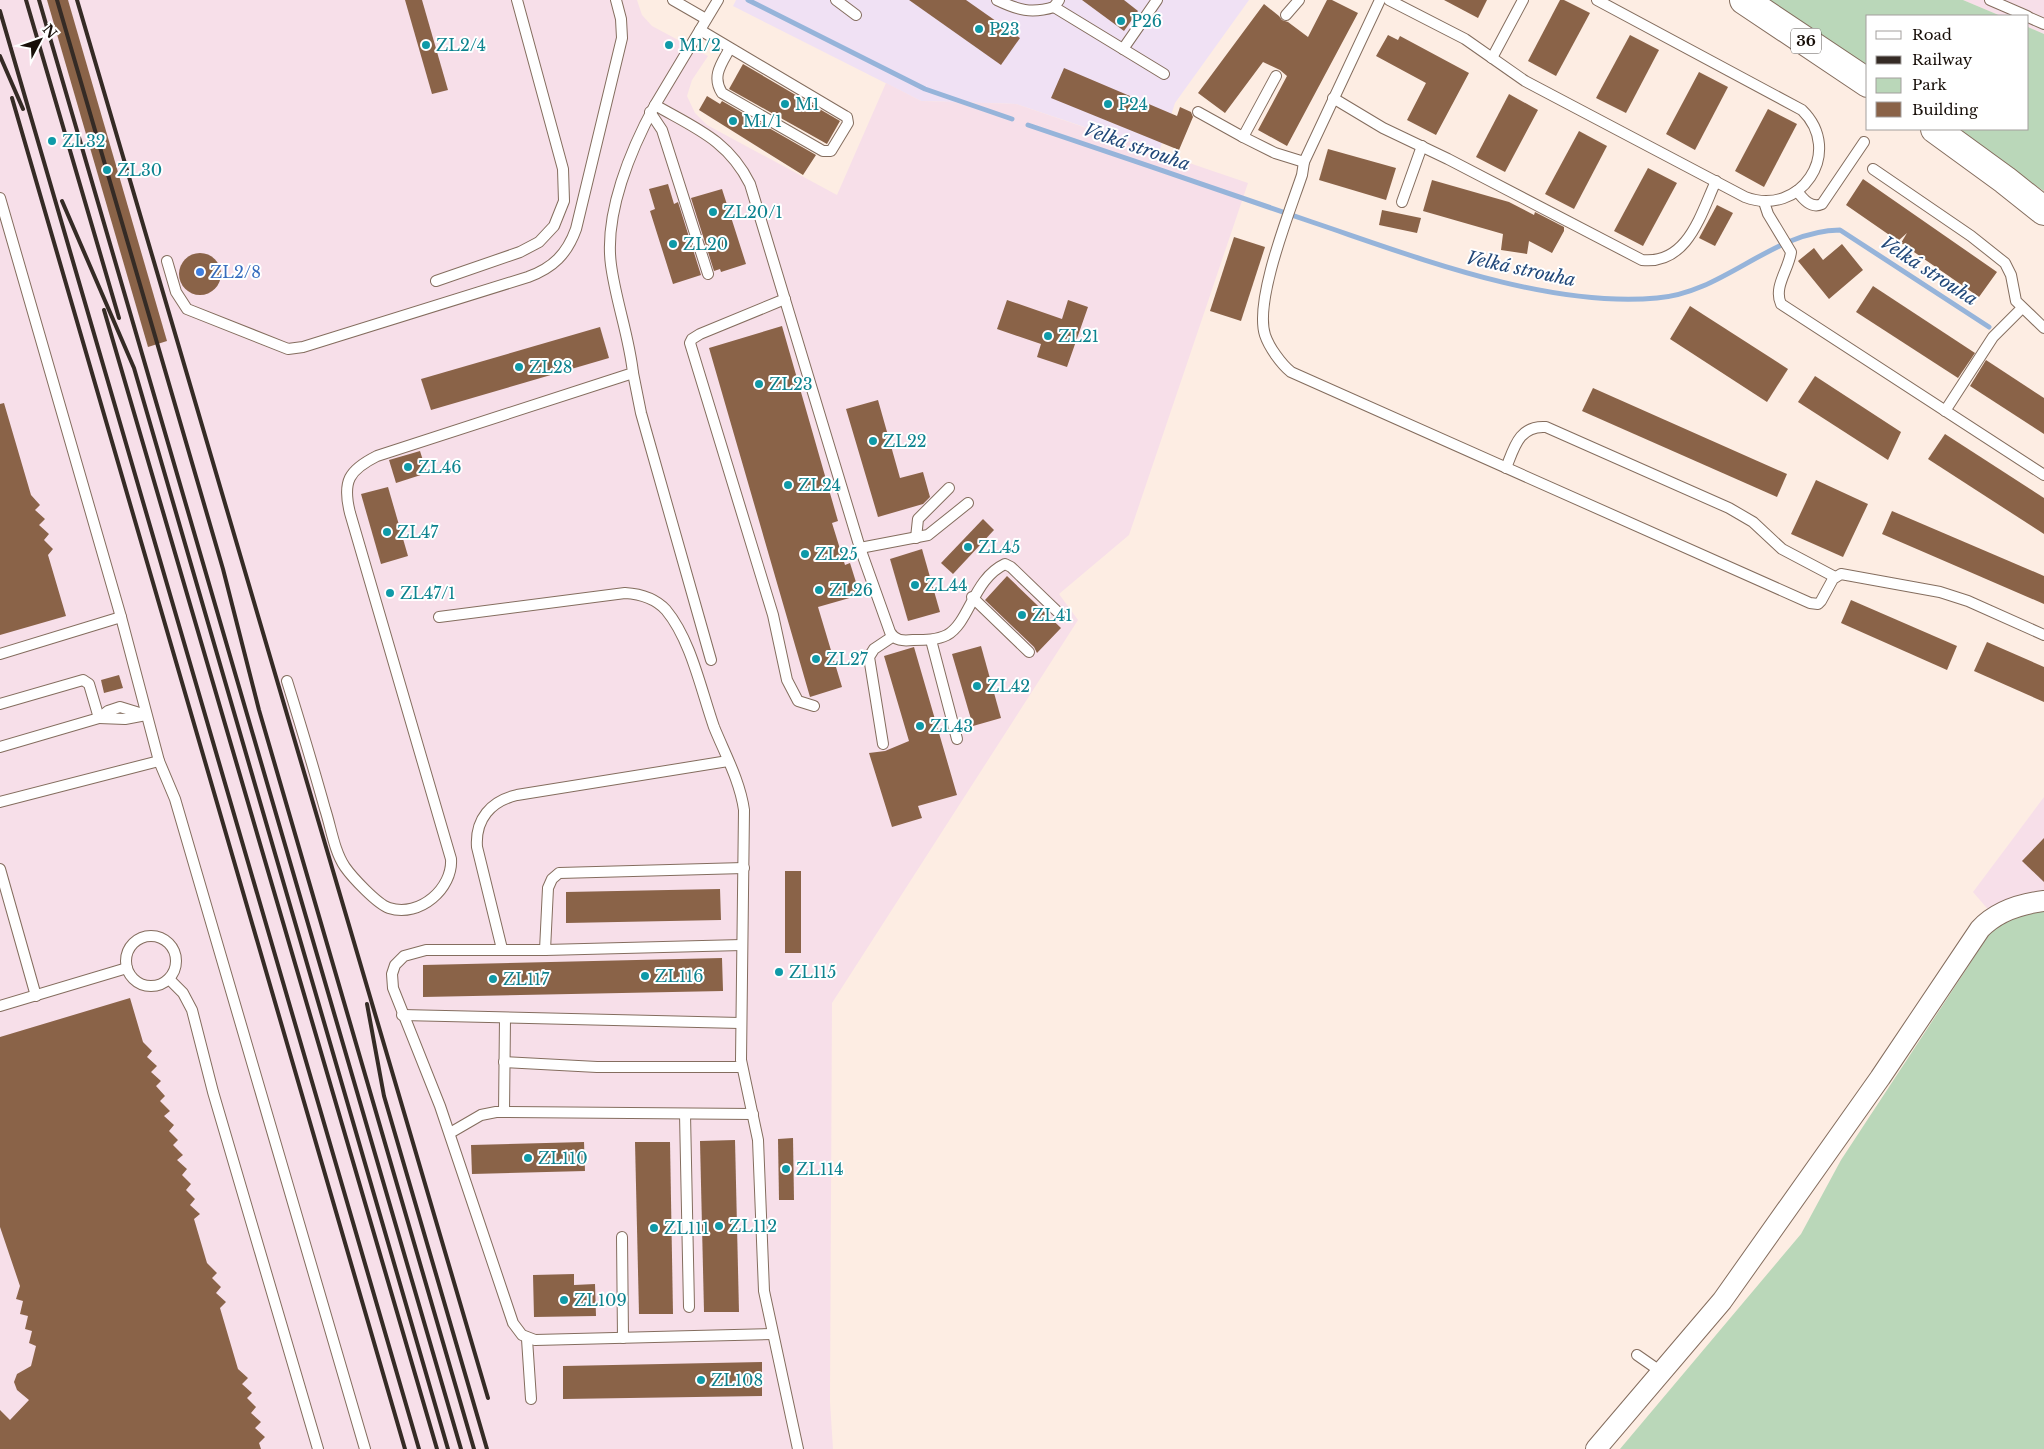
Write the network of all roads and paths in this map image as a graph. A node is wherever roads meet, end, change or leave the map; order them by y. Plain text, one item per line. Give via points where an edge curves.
1 (517, 0) edge
2 (616, 0) edge
3 (673, 0) edge
4 (718, 0) edge
5 (836, 0) edge
6 (997, 0) edge
7 (1157, 0) edge
8 (1299, 0) edge
9 (1380, 0) edge
10 (1389, 0) edge
11 (1523, 0) edge
12 (1597, 0) edge
13 (1744, 0) edge
14 (1990, 0) edge
15 (1056, 4) edge
16 (856, 15) dead end
17 (2025, 15) edge
18 (1286, 16) dead end
19 (2029, 17) edge
20 (706, 19) junction
21 (2044, 24) edge
22 (700, 30) junction
23 (730, 48) junction
24 (1123, 49) junction
25 (1492, 58) junction
26 (1164, 74) dead end
27 (1276, 76) dead end
28 (1866, 82) edge
29 (1333, 98) junction
30 (653, 109) junction
31 (1198, 112) dead end
32 (1935, 130) edge
33 (1243, 136) junction
34 (1864, 142) dead end
35 (1422, 146) junction
36 (1304, 162) junction
37 (1874, 169) dead end
38 (1716, 181) junction
39 (1798, 191) junction
40 (0, 198) edge
41 (1402, 202) dead end
42 (1764, 202) junction
43 (2044, 211) edge
44 (167, 261) dead end
45 (708, 274) dead end
46 (436, 281) dead end
47 (785, 299) junction
48 (2022, 308) junction
49 (2044, 328) edge
50 (633, 374) junction
51 (1945, 411) junction
52 (1506, 468) junction
53 (2044, 475) edge
54 (949, 488) dead end
55 (968, 503) dead end
56 (916, 538) junction
57 (860, 548) junction
58 (1835, 576) junction
59 (972, 597) junction
60 (121, 617) junction
61 (439, 617) dead end
62 (1063, 617) dead end
63 (2044, 635) edge
64 (892, 637) junction
65 (932, 640) junction
66 (1028, 652) dead end
67 (0, 654) edge
68 (711, 660) dead end
69 (287, 681) dead end
70 (0, 704) edge
71 (814, 706) dead end
72 (146, 715) junction
73 (99, 718) junction
74 (957, 739) dead end
75 (883, 744) dead end
76 (0, 747) edge
77 (159, 760) junction
78 (728, 762) junction
79 (0, 802) edge
80 (744, 868) junction
81 (0, 869) edge
82 (2044, 901) edge
83 (742, 945) junction
84 (502, 949) junction
85 (545, 950) junction
86 (127, 968) junction
87 (169, 978) junction
88 (36, 996) junction
89 (0, 1006) edge
90 (402, 1015) junction
91 (505, 1018) junction
92 (740, 1024) junction
93 (504, 1062) junction
94 (742, 1067) junction
95 (504, 1112) junction
96 (685, 1114) junction
97 (753, 1114) junction
98 (450, 1133) junction
99 (622, 1237) dead end
100 (688, 1307) dead end
101 (772, 1334) junction
102 (528, 1338) junction
103 (623, 1338) junction
104 (1637, 1355) dead end
105 (1660, 1371) junction
106 (531, 1398) dead end
107 (318, 1449) edge
108 (365, 1449) edge
109 (798, 1449) edge
110 (1596, 1449) edge

1 - 46 lane via 562,169 564,201 554,226 539,242 520,252
2 - 44 lane via 622,38 576,229 564,254 548,268 509,283 288,349 187,309 176,292
3 - 20 lane
4 - 20 lane
5 - 16 lane
6 - 15 lane via 1030,12
7 - 24 lane
8 - 18 lane
9 - 29 lane
10 - 25 lane via 1465,39
11 - 25 lane
12 - 39 lane via 1802,110 1815,129 1819,151 1814,171
13 - 28 main road, 36
14 - 17 lane
15 - 24 lane
19 - 21 lane
20 - 22 lane
22 - 23 lane
22 - 30 lane
23 - 23 lane via 847,117 848,123 831,151 823,152 722,93 718,87 718,72
24 - 26 lane
25 - 38 lane via 1525,81
27 - 33 lane
29 - 35 lane via 1383,128
29 - 36 lane
30 - 45 lane
30 - 47 lane via 715,140 736,159 750,184
30 - 50 lane via 625,174 610,245
31 - 33 lane
32 - 43 main road
33 - 36 lane via 1275,153
34 - 39 lane via 1822,204 1811,204
35 - 38 lane via 1642,260 1660,259 1686,241 1699,221
35 - 41 lane
36 - 52 lane via 1267,287 1264,328 1267,340 1288,370
37 - 48 lane via 2005,263 2011,275 2014,297
38 - 42 lane via 1745,197
39 - 42 lane
40 - 60 lane
42 - 51 lane via 1790,248 1778,295 1781,304
47 - 57 lane
47 - 71 lane via 700,334 690,343 773,615 787,680 798,701
48 - 49 lane
48 - 51 lane via 1993,337
50 - 68 lane via 641,413
50 - 69 lane via 377,456 356,468 350,476 347,492 350,512 451,859 449,879 431,900 411,908 389,908 343,865
51 - 53 lane
52 - 58 lane via 1810,603 1821,601
52 - 58 lane via 1524,432 1534,427 1546,427 1729,508 1753,522 1782,549
54 - 56 lane via 918,519
55 - 56 lane via 934,532
56 - 57 lane
57 - 64 lane
58 - 63 lane via 1841,574 1940,592
59 - 62 lane via 999,568 1008,565
59 - 65 lane via 954,629
59 - 66 lane
60 - 67 lane
60 - 72 lane
61 - 78 lane via 613,593 647,596 665,609 682,635
64 - 65 lane
64 - 75 lane via 874,649 869,657
65 - 74 lane
70 - 73 lane via 86,680
72 - 73 lane via 124,719
72 - 77 lane
73 - 76 lane
77 - 79 lane
77 - 108 lane via 175,799
78 - 80 lane via 743,800
78 - 84 lane via 517,795 493,805 479,825 476,840
80 - 83 lane
80 - 85 lane via 559,874 548,888
81 - 88 lane
82 - 105 street via 2005,911 1980,930 1722,1301
83 - 85 lane
83 - 92 lane
84 - 85 lane
84 - 90 lane via 426,950 404,956 392,974
86 - 87 lane via 143,985 157,986
86 - 87 lane via 126,957 134,943 143,937 154,936 165,940 175,953 175,969
86 - 88 lane
87 - 107 lane via 192,1010
88 - 89 lane
90 - 91 lane
90 - 98 lane
91 - 92 lane
91 - 93 lane
92 - 94 lane
93 - 94 lane via 597,1067
93 - 95 lane
94 - 97 lane
95 - 96 lane
95 - 98 lane via 481,1115
96 - 97 lane
96 - 100 lane
97 - 101 lane via 759,1147 764,1290
98 - 102 lane via 512,1323
99 - 103 lane
101 - 103 lane
101 - 109 lane
102 - 103 lane
102 - 106 lane
104 - 105 lane
105 - 110 street

